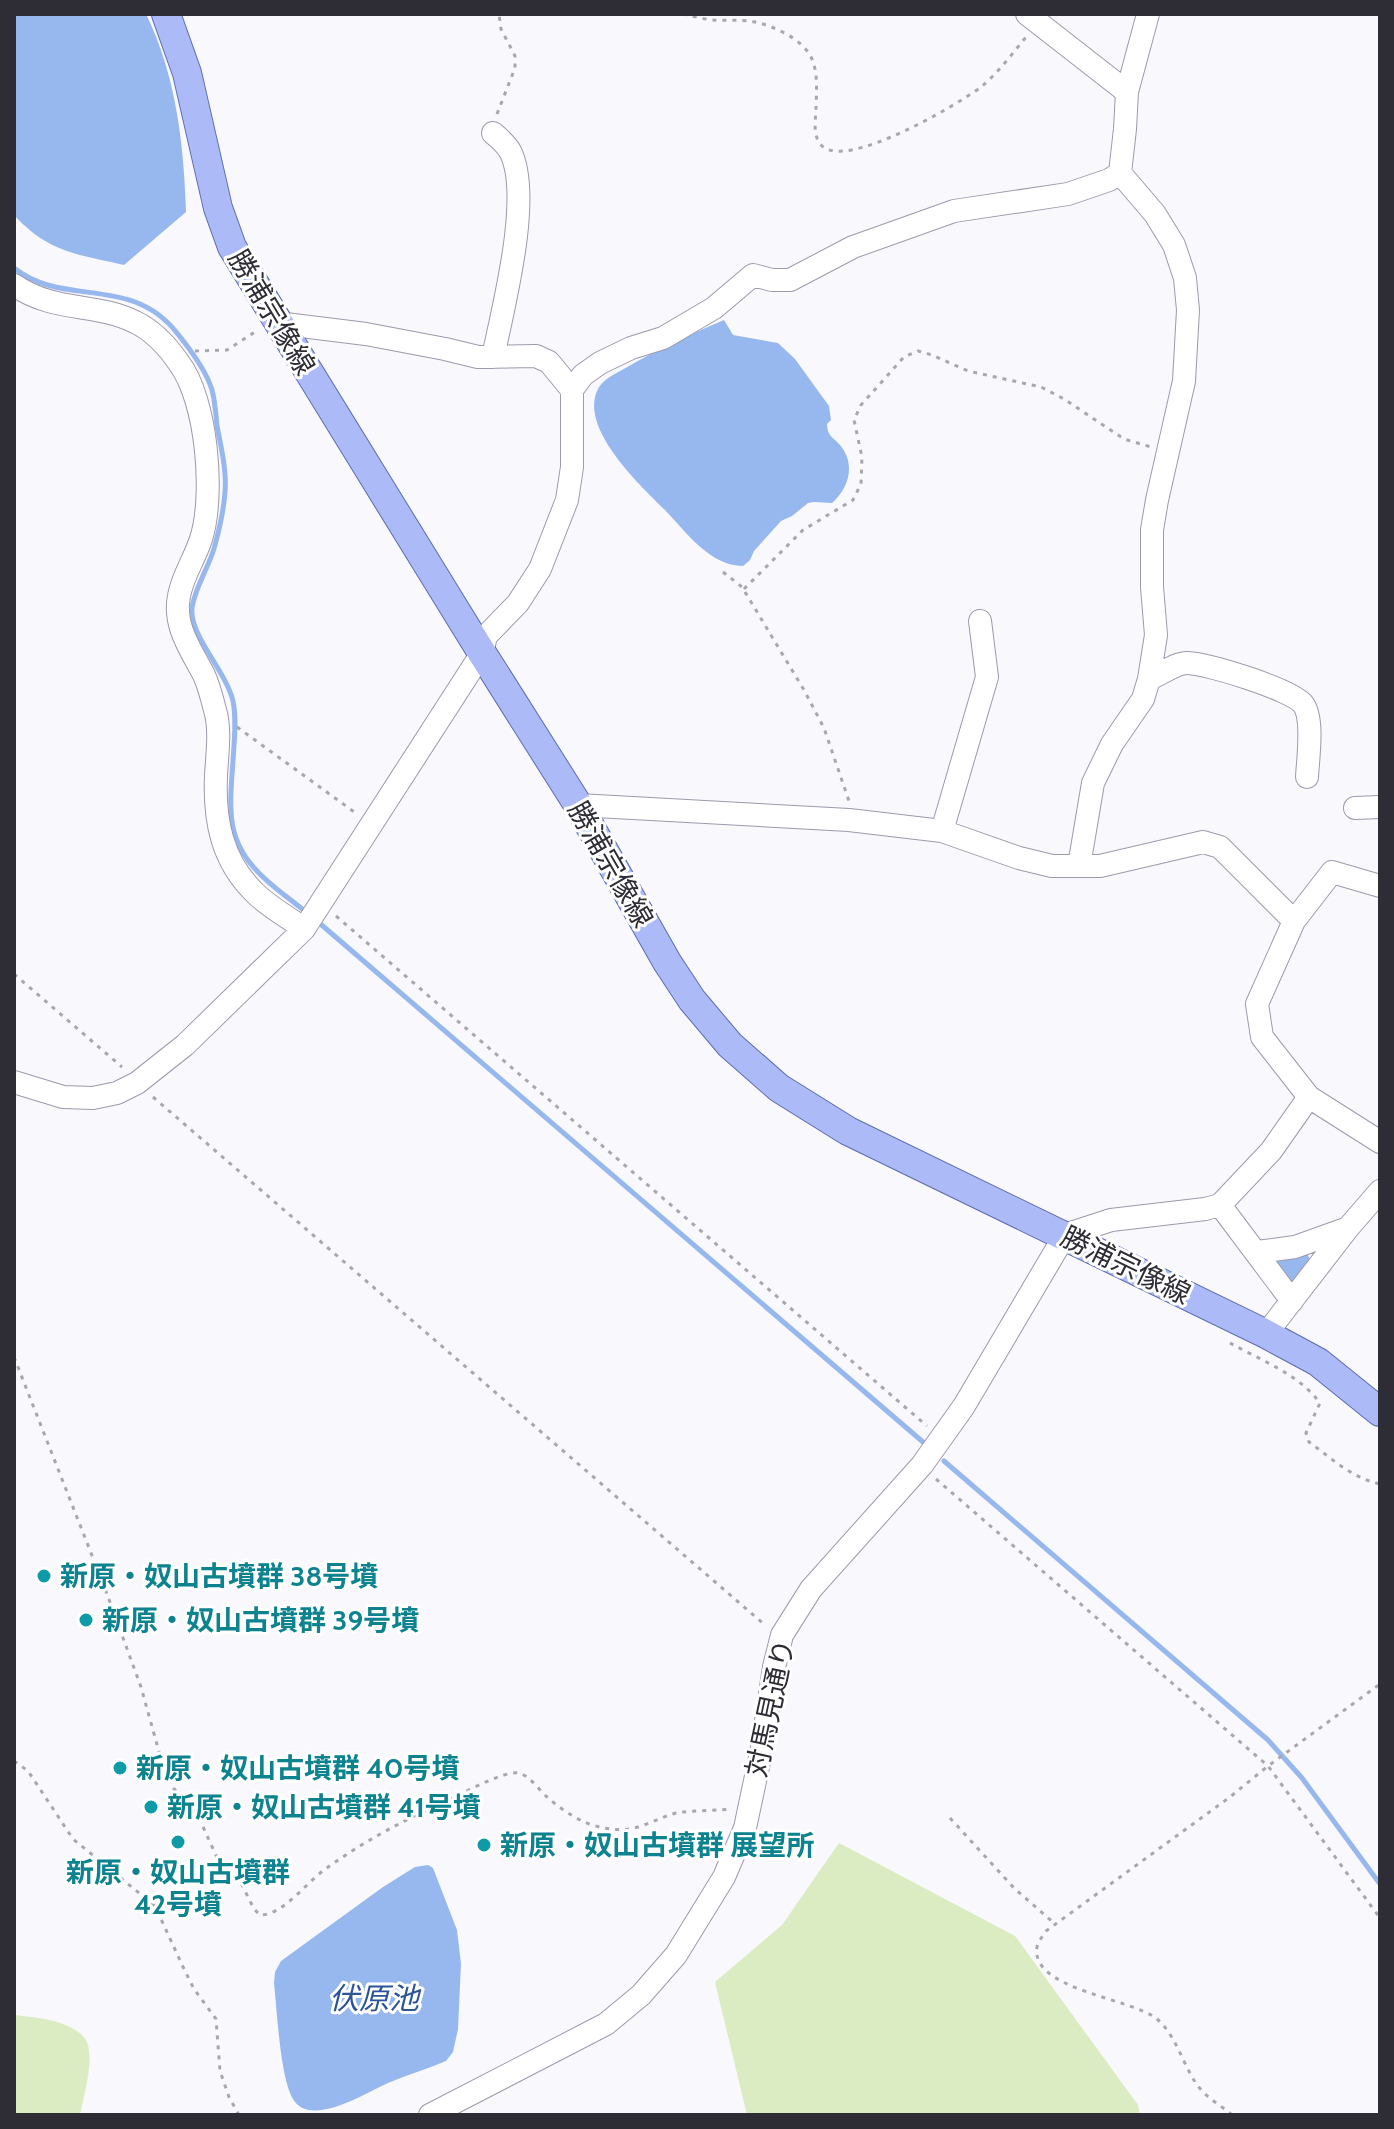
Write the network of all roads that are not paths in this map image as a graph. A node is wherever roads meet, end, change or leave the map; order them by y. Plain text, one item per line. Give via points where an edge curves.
1 (166, 14) edge
2 (1148, 14) edge
3 (1037, 17) edge
4 (1127, 92) junction
5 (493, 133) road end
6 (1120, 173) junction
7 (14, 285) edge
8 (277, 323) junction
9 (493, 357) junction
10 (572, 390) junction
11 (980, 621) dead end
12 (482, 653) junction
13 (1149, 679) junction
14 (1307, 777) dead end
15 (578, 805) junction
16 (1380, 807) edge
17 (1355, 808) dead end
18 (942, 831) junction
19 (1079, 866) junction
20 (1380, 886) edge
21 (312, 916) junction
22 (1294, 921) junction
23 (14, 1082) edge
24 (1309, 1097) junction
25 (1380, 1142) edge
26 (1380, 1191) edge
27 (1220, 1205) junction
28 (1348, 1228) junction
29 (1065, 1235) junction
30 (1257, 1252) junction
31 (1292, 1301) junction
32 (1266, 1334) junction
33 (1380, 1412) edge
34 (430, 2115) edge

1 - 8 main road, 勝浦宗像線 via 187,73 232,247
2 - 4 street
3 - 4 street
4 - 6 street
5 - 9 street via 509,148 518,171 518,219
6 - 10 street via 1068,194 954,211 853,247 790,280 753,275 714,308 663,338 600,363
6 - 13 street via 1174,245 1188,310 1184,381 1152,530 1156,635
7 - 21 street via 60,305 133,321 147,329 192,383 208,473 208,509 179,595 178,619 217,714 216,818 234,868 255,893
8 - 9 street
8 - 12 main road, 勝浦宗像線
9 - 10 street via 536,356 549,362
10 - 12 street via 567,500 540,569 518,603 486,636
11 - 18 street via 987,677
12 - 15 main road, 勝浦宗像線
12 - 21 street
13 - 14 street via 1186,662 1291,694 1304,705 1309,723
13 - 19 street via 1143,699 1093,783
15 - 18 street via 849,820
15 - 29 main road, 勝浦宗像線 via 692,1000 779,1088 848,1131
16 - 17 street
18 - 19 street via 1019,858
19 - 22 street via 1203,842 1220,847
20 - 22 street via 1332,872
21 - 23 street via 185,1045 137,1083 93,1098 63,1097
22 - 24 street via 1257,1013 1262,1037
24 - 25 street
24 - 27 street via 1271,1151
26 - 28 street
27 - 29 street via 1111,1220
27 - 30 street
28 - 30 street via 1295,1247
28 - 31 street
29 - 32 main road, 勝浦宗像線
29 - 34 street, 対馬見通り via 964,1406 922,1465 811,1589 782,1635 745,1828 724,1877 676,1955 606,2024
30 - 31 street
31 - 32 street
32 - 33 main road, 勝浦宗像線 via 1318,1362

